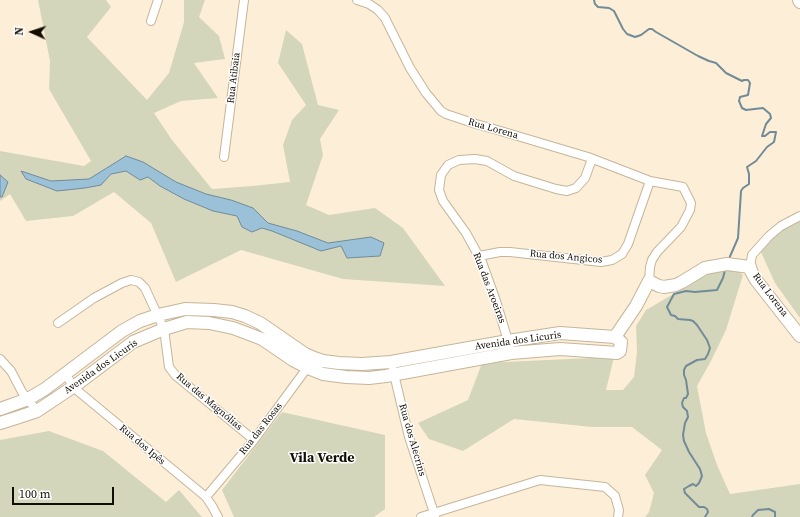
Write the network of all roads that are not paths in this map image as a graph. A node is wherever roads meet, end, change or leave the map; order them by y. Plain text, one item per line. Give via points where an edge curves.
1 (158, 0) edge
2 (244, 0) edge
3 (357, 0) edge
4 (152, 21) dead end
5 (224, 157) dead end
6 (592, 159) junction
7 (650, 181) junction
8 (800, 216) edge
9 (479, 256) junction
10 (750, 267) junction
11 (649, 281) junction
12 (158, 315) junction
13 (58, 323) dead end
14 (164, 329) junction
15 (800, 336) edge
16 (616, 337) junction
17 (508, 341) junction
18 (511, 353) junction
19 (0, 359) edge
20 (391, 362) junction
21 (311, 363) junction
22 (66, 374) junction
23 (394, 375) junction
24 (73, 387) junction
25 (28, 399) junction
26 (0, 409) edge
27 (37, 411) junction
28 (0, 423) edge
29 (254, 440) junction
30 (206, 497) junction
31 (434, 515) edge
32 (218, 517) edge
33 (421, 517) edge
34 (618, 517) edge

1 - 4 street
2 - 5 street, Rua Atibaia
3 - 6 street, Rua Lorena via 369,4 385,18 410,68 441,111 462,120
6 - 7 street, Rua Lorena
6 - 9 street, Rua das Aroeiras via 585,178 576,188 567,191 514,176 487,161 459,160 448,165 441,175 439,190 443,202
7 - 9 street, Rua dos Angicos via 628,244 622,254 612,260 601,262 510,252
7 - 11 street, Rua Lorena via 683,187 691,203 681,227 652,260
8 - 10 street via 769,236 752,255
9 - 17 street, Rua das Aroeiras
10 - 11 street, Rua Lorena via 727,264 712,266 682,282 664,287
10 - 15 street, Rua Lorena via 756,280
11 - 16 street
12 - 13 street, Rua das Magnólias via 146,288 131,280 94,298
12 - 14 street, Rua das Magnólias
12 - 21 street, Avenida dos Licuris via 185,309 232,312 245,316 260,323 305,354
12 - 22 street, Avenida dos Licuris via 122,331
14 - 21 street, Avenida dos Licuris via 187,322 233,328
14 - 24 street, Avenida dos Licuris via 133,342
14 - 29 street, Rua das Magnólias via 169,367 176,376
16 - 17 street, Avenida dos Licuris via 560,333
16 - 18 street, Avenida dos Licuris via 620,342 620,350 617,353 560,349
17 - 18 street, Rua das Aroeiras
17 - 20 street, Avenida dos Licuris
18 - 23 street, Avenida dos Licuris
19 - 25 street via 11,371
20 - 21 street, Avenida dos Licuris
20 - 23 street, Rua dos Alecrins
21 - 23 street, Avenida dos Licuris via 323,374 369,378
21 - 29 street, Rua das Rosas
22 - 24 street, Rua dos Ipês
22 - 25 street, Avenida dos Licuris
23 - 31 street, Rua dos Alecrins via 409,437
24 - 27 street, Avenida dos Licuris
24 - 30 street, Rua dos Ipês
25 - 26 street, Avenida dos Licuris
25 - 27 street
27 - 28 street, Avenida dos Licuris
29 - 30 street, Rua das Rosas
30 - 32 street, Rua dos Ipês
31 - 33 street
31 - 34 street via 540,480 605,487 615,496

